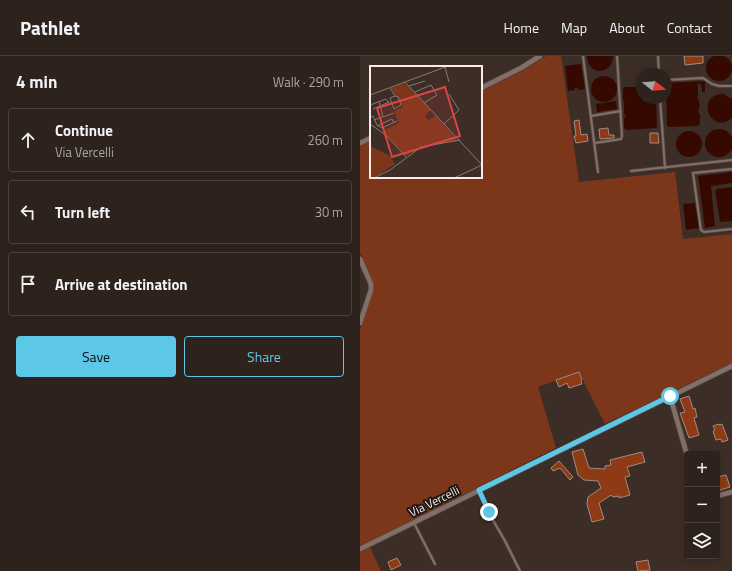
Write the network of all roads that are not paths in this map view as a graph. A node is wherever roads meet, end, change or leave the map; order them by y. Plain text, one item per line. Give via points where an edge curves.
1 (540, 56) edge
2 (583, 56) edge
3 (617, 56) edge
4 (658, 56) edge
5 (659, 68) edge
6 (672, 80) edge
7 (732, 86) edge
8 (482, 88) edge
9 (660, 104) edge
10 (621, 111) junction
11 (590, 116) junction
12 (370, 138) edge
13 (360, 143) edge
14 (594, 143) junction
15 (732, 160) edge
16 (665, 168) junction
17 (732, 169) edge
18 (631, 171) dead end
19 (598, 172) dead end
20 (732, 229) edge
21 (360, 259) edge
22 (360, 323) edge
23 (732, 366) edge
24 (670, 396) junction
25 (686, 451) edge
26 (479, 490) junction
27 (732, 492) edge
28 (720, 495) edge
29 (414, 522) junction
30 (360, 549) edge
31 (435, 564) dead end
32 (520, 571) edge

1 - 8 street
2 - 11 lane
3 - 10 lane
4 - 5 lane
6 - 7 lane via 703,78 719,86
9 - 16 lane
10 - 11 lane
10 - 14 lane via 621,139
11 - 14 lane
12 - 13 street
14 - 19 lane
15 - 16 lane
16 - 18 lane
17 - 20 lane via 693,173 701,230 704,232
21 - 22 street via 371,284
23 - 24 street, Via Vercelli
24 - 25 street
24 - 26 street, Via Vercelli
26 - 29 street, Via Vercelli
26 - 32 lane
27 - 28 street
29 - 30 street, Via Vercelli
29 - 31 lane

